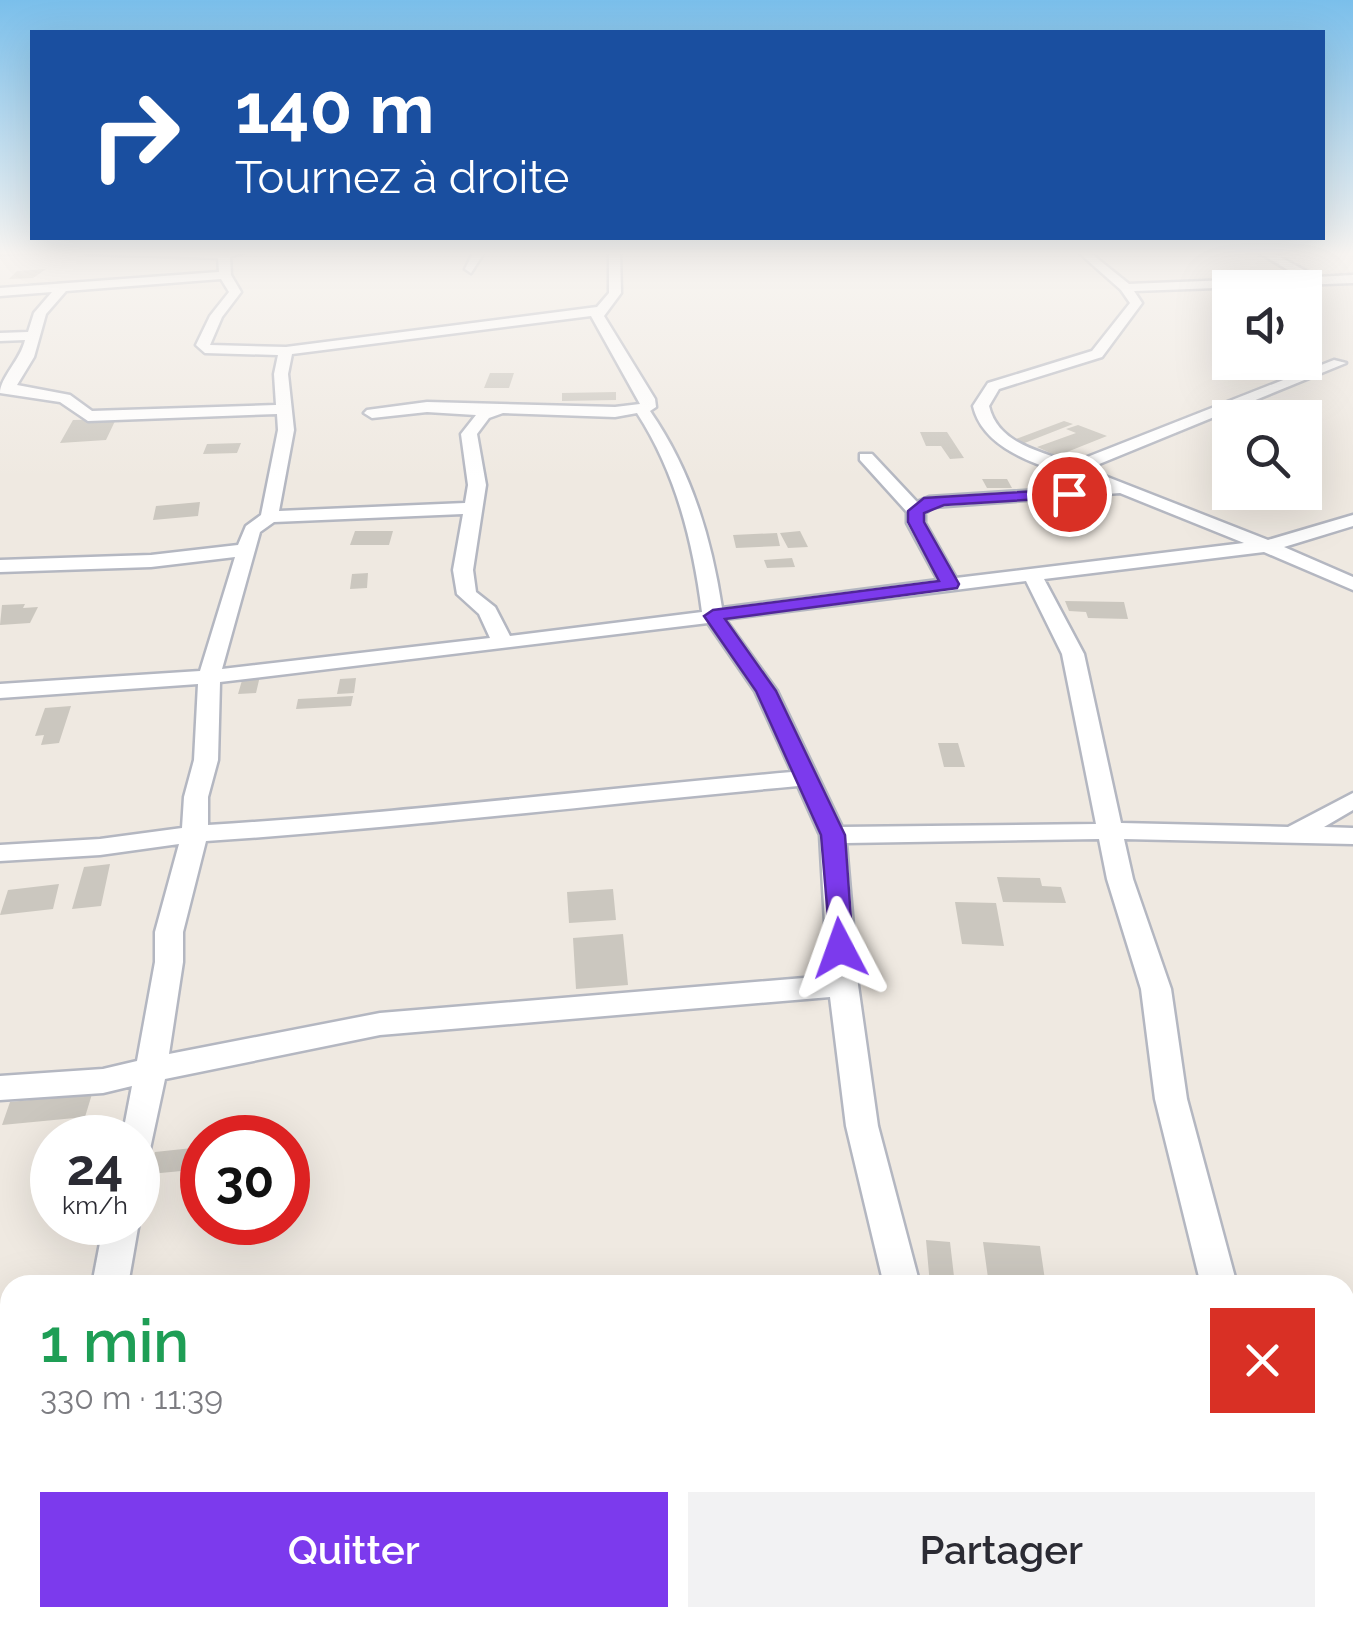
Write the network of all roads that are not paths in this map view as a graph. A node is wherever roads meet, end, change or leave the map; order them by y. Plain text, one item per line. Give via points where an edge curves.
1 (36, 327) edge
2 (212, 327) edge
3 (477, 327) edge
4 (602, 327) edge
5 (1119, 327) edge
6 (33, 336) junction
7 (0, 337) edge
8 (286, 352) junction
9 (1340, 363) dead end
10 (4, 388) edge
11 (283, 409) junction
12 (642, 410) junction
13 (493, 411) junction
14 (372, 413) dead end
15 (866, 458) dead end
16 (1070, 470) junction
17 (1123, 491) junction
18 (472, 508) junction
19 (916, 511) junction
20 (269, 517) junction
21 (1353, 520) edge
22 (1269, 546) junction
23 (245, 550) junction
24 (0, 566) edge
25 (1032, 574) junction
26 (950, 584) junction
27 (1353, 584) edge
28 (713, 616) junction
29 (502, 643) junction
30 (209, 677) junction
31 (0, 690) edge
32 (807, 778) junction
33 (1353, 800) edge
34 (1112, 832) junction
35 (195, 834) junction
36 (833, 835) junction
37 (1291, 835) junction
38 (1353, 836) edge
39 (0, 854) edge
40 (843, 985) junction
41 (151, 1070) junction
42 (0, 1088) edge
43 (143, 1115) edge
44 (118, 1245) edge
45 (112, 1275) edge
46 (899, 1275) edge
47 (1216, 1275) edge

1 - 6 street
2 - 8 street via 205,350
3 - 8 street
4 - 12 street via 648,399
5 - 16 street via 1098,354 993,386 981,406 1006,444
6 - 7 street
6 - 10 street via 30,353
8 - 11 street
9 - 16 street
10 - 11 street via 65,398 88,416
11 - 20 street via 286,430
12 - 13 street
12 - 28 street via 664,443 703,544
13 - 14 street
13 - 18 street via 469,434 477,485
15 - 19 street
16 - 17 street
17 - 19 street via 944,500
17 - 22 street
18 - 20 street
18 - 29 street via 463,570 467,594 488,611
19 - 26 street
20 - 23 street via 252,530
21 - 22 street
22 - 25 street
22 - 27 street
23 - 24 street
23 - 30 street
25 - 26 street
25 - 34 street via 1073,654
26 - 28 street
28 - 29 street
28 - 32 street via 766,691
29 - 30 street
30 - 31 street
30 - 35 street
32 - 35 street via 398,821
32 - 36 street
33 - 37 street
34 - 36 street
34 - 37 street
34 - 47 street via 1156,989 1172,1099
35 - 39 street
35 - 41 street via 169,932
36 - 40 street
37 - 38 street
40 - 41 street via 380,1024
40 - 46 street via 862,1126
41 - 42 street
41 - 43 street
44 - 45 street

